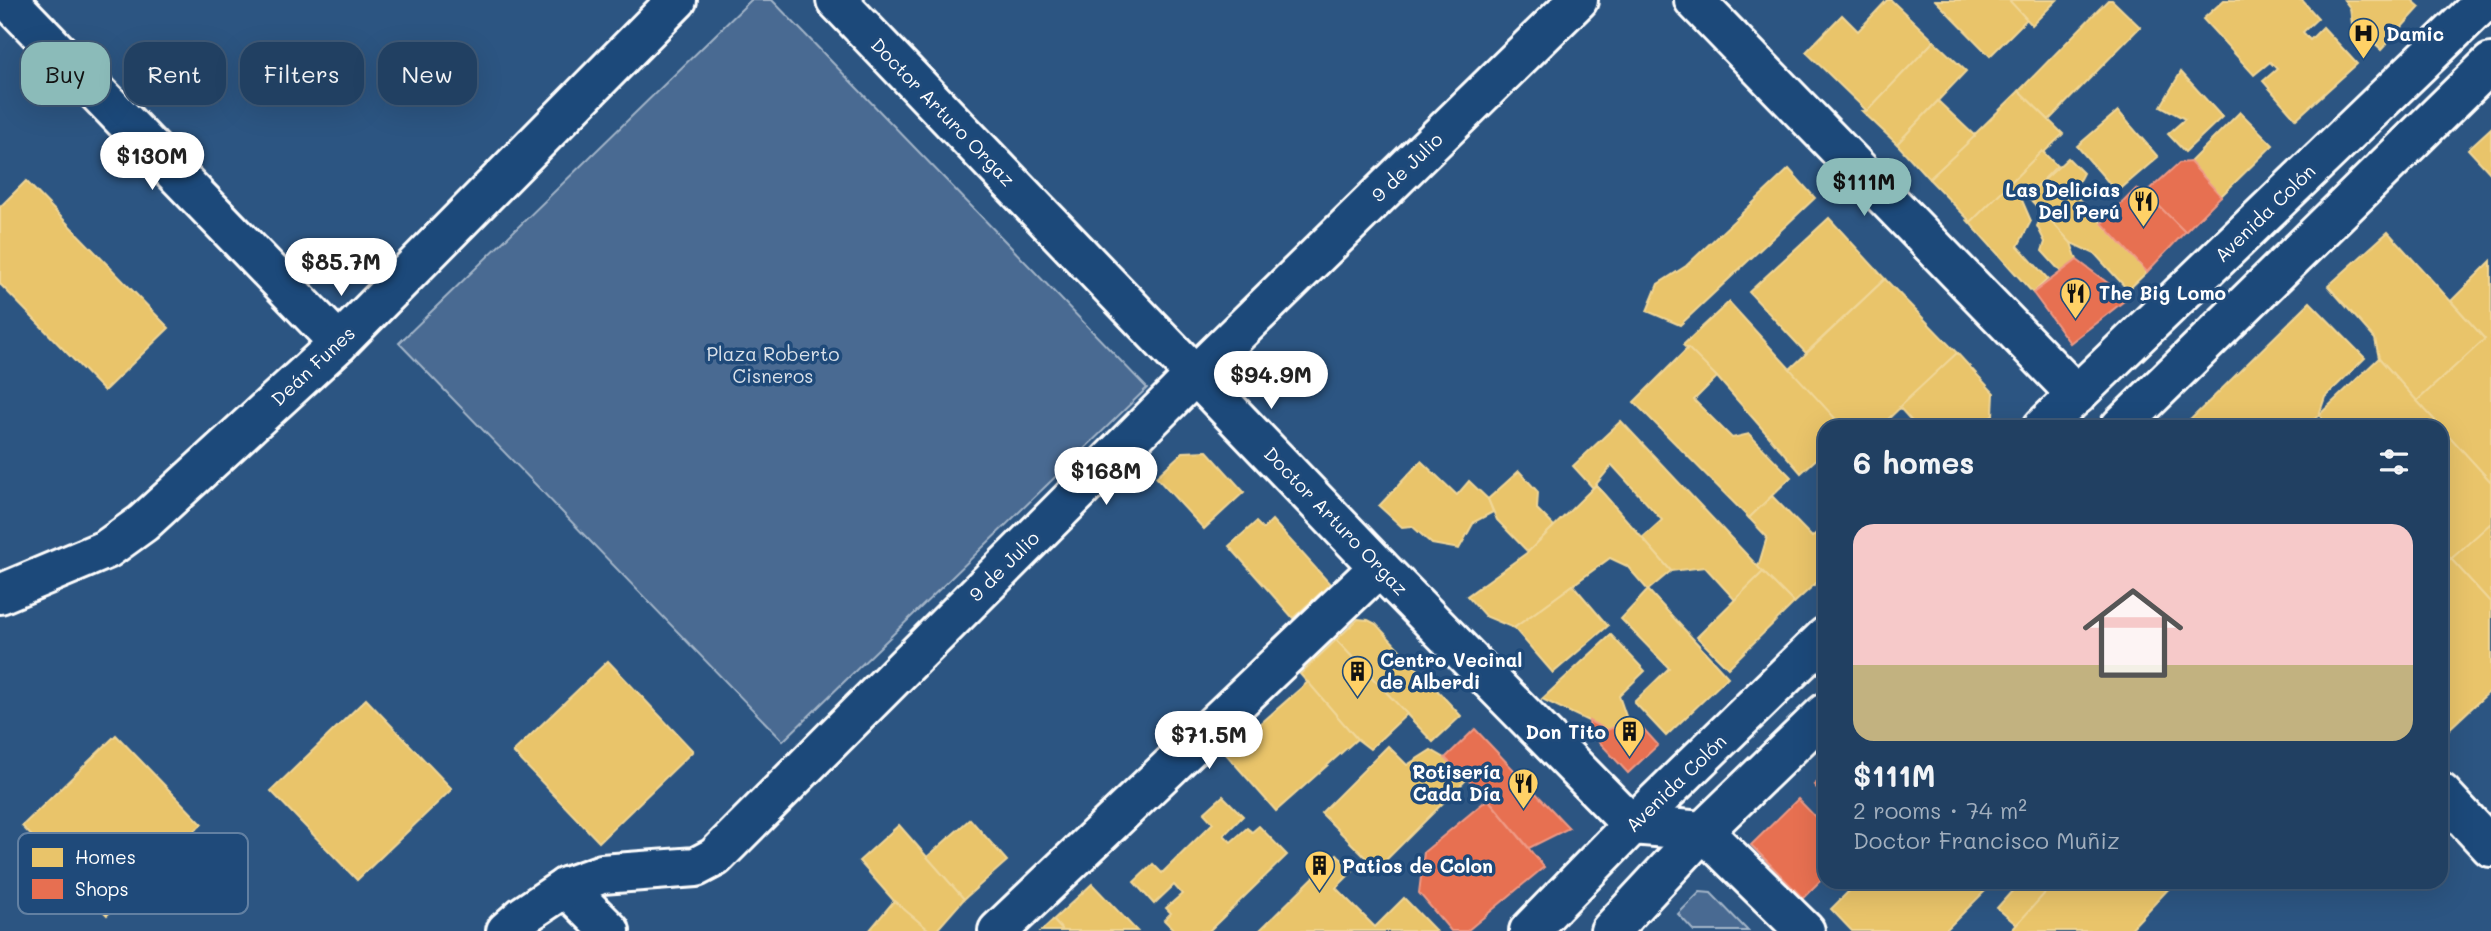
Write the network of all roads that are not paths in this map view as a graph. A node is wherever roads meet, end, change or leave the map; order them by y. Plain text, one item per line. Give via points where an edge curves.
1 (8, 0) edge
2 (677, 0) edge
3 (836, 0) edge
4 (1578, 0) edge
5 (1694, 0) edge
6 (2486, 0) edge
7 (2491, 63) edge
8 (339, 343) junction
9 (1196, 374) junction
10 (2077, 394) junction
11 (2050, 420) edge
12 (2127, 420) edge
13 (1379, 567) junction
14 (0, 593) edge
15 (1818, 645) edge
16 (1818, 720) edge
17 (2448, 801) edge
18 (1632, 825) junction
19 (1703, 831) junction
20 (2491, 847) edge
21 (566, 887) junction
22 (506, 931) edge
23 (610, 931) edge
24 (998, 931) edge
25 (1529, 931) edge
26 (1610, 931) edge
27 (1805, 931) edge

1 - 8 street
2 - 8 street, Deán Funes
3 - 9 street, Doctor Arturo Orgaz
4 - 9 street, 9 de Julio
5 - 10 street
6 - 10 street, Avenida Colón
7 - 12 street
8 - 14 street, Deán Funes via 143,523 107,549
9 - 13 street, Doctor Arturo Orgaz
9 - 21 street, 9 de Julio via 715,857 696,867 602,874
10 - 11 street, Avenida Colón
13 - 18 street, Doctor Arturo Orgaz
13 - 24 street
15 - 18 street, Avenida Colón
16 - 19 street
17 - 20 street
18 - 19 street
18 - 25 street, Avenida Colón
19 - 26 street
19 - 27 street
21 - 22 street, 9 de Julio
21 - 23 street

